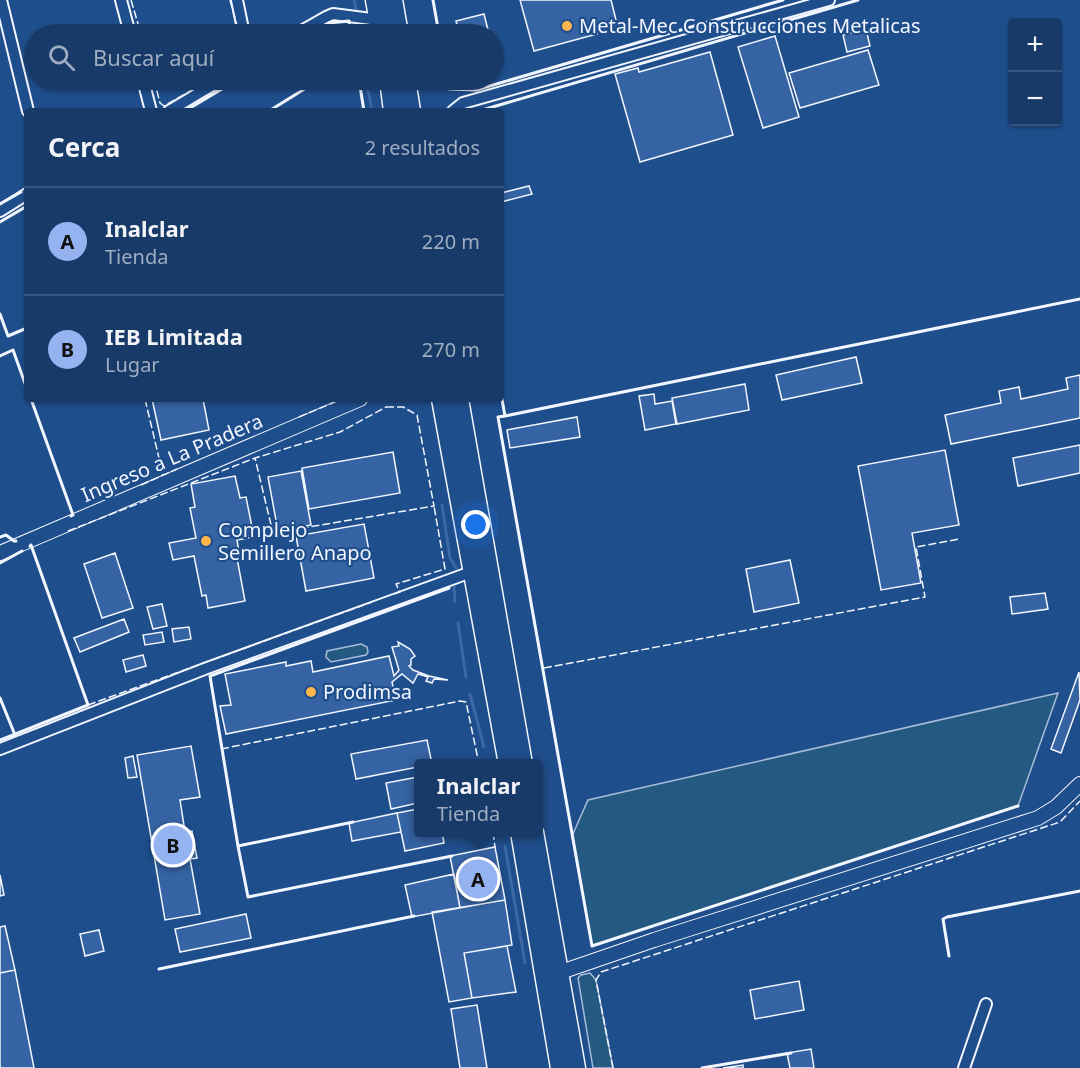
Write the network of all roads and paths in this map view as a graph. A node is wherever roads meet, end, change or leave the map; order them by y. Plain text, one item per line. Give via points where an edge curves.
1 (1, 0) edge
2 (121, 0) edge
3 (237, 0) edge
4 (375, 0) edge
5 (393, 0) edge
6 (829, 0) edge
7 (127, 24) edge
8 (242, 24) edge
9 (314, 24) edge
10 (369, 24) edge
11 (379, 24) edge
12 (397, 24) edge
13 (145, 90) edge
14 (204, 90) edge
15 (390, 90) edge
16 (408, 90) edge
17 (27, 108) edge
18 (150, 108) edge
19 (174, 108) edge
20 (393, 108) edge
21 (411, 108) edge
22 (457, 108) edge
23 (24, 196) edge
24 (0, 211) edge
25 (353, 402) edge
26 (442, 402) edge
27 (460, 402) edge
28 (0, 553) edge
29 (474, 571) junction
30 (0, 749) edge
31 (507, 759) edge
32 (522, 759) edge
33 (1080, 784) edge
34 (521, 837) edge
35 (535, 837) edge
36 (558, 973) junction
37 (986, 1004) dead end
38 (560, 1068) edge
39 (576, 1068) edge
40 (964, 1068) edge

1 - 17 street
2 - 7 street
3 - 8 street
4 - 11 highway
5 - 12 highway
6 - 22 street via 463,103
9 - 10 street via 333,14
13 - 18 street
14 - 19 street
15 - 20 highway
16 - 21 highway
23 - 24 street
25 - 28 street, Ingreso a La Pradera
26 - 29 highway
27 - 32 highway
29 - 30 street via 207,668
29 - 31 highway
33 - 36 street via 1038,818
34 - 38 highway
35 - 36 highway
36 - 39 highway
37 - 40 street

